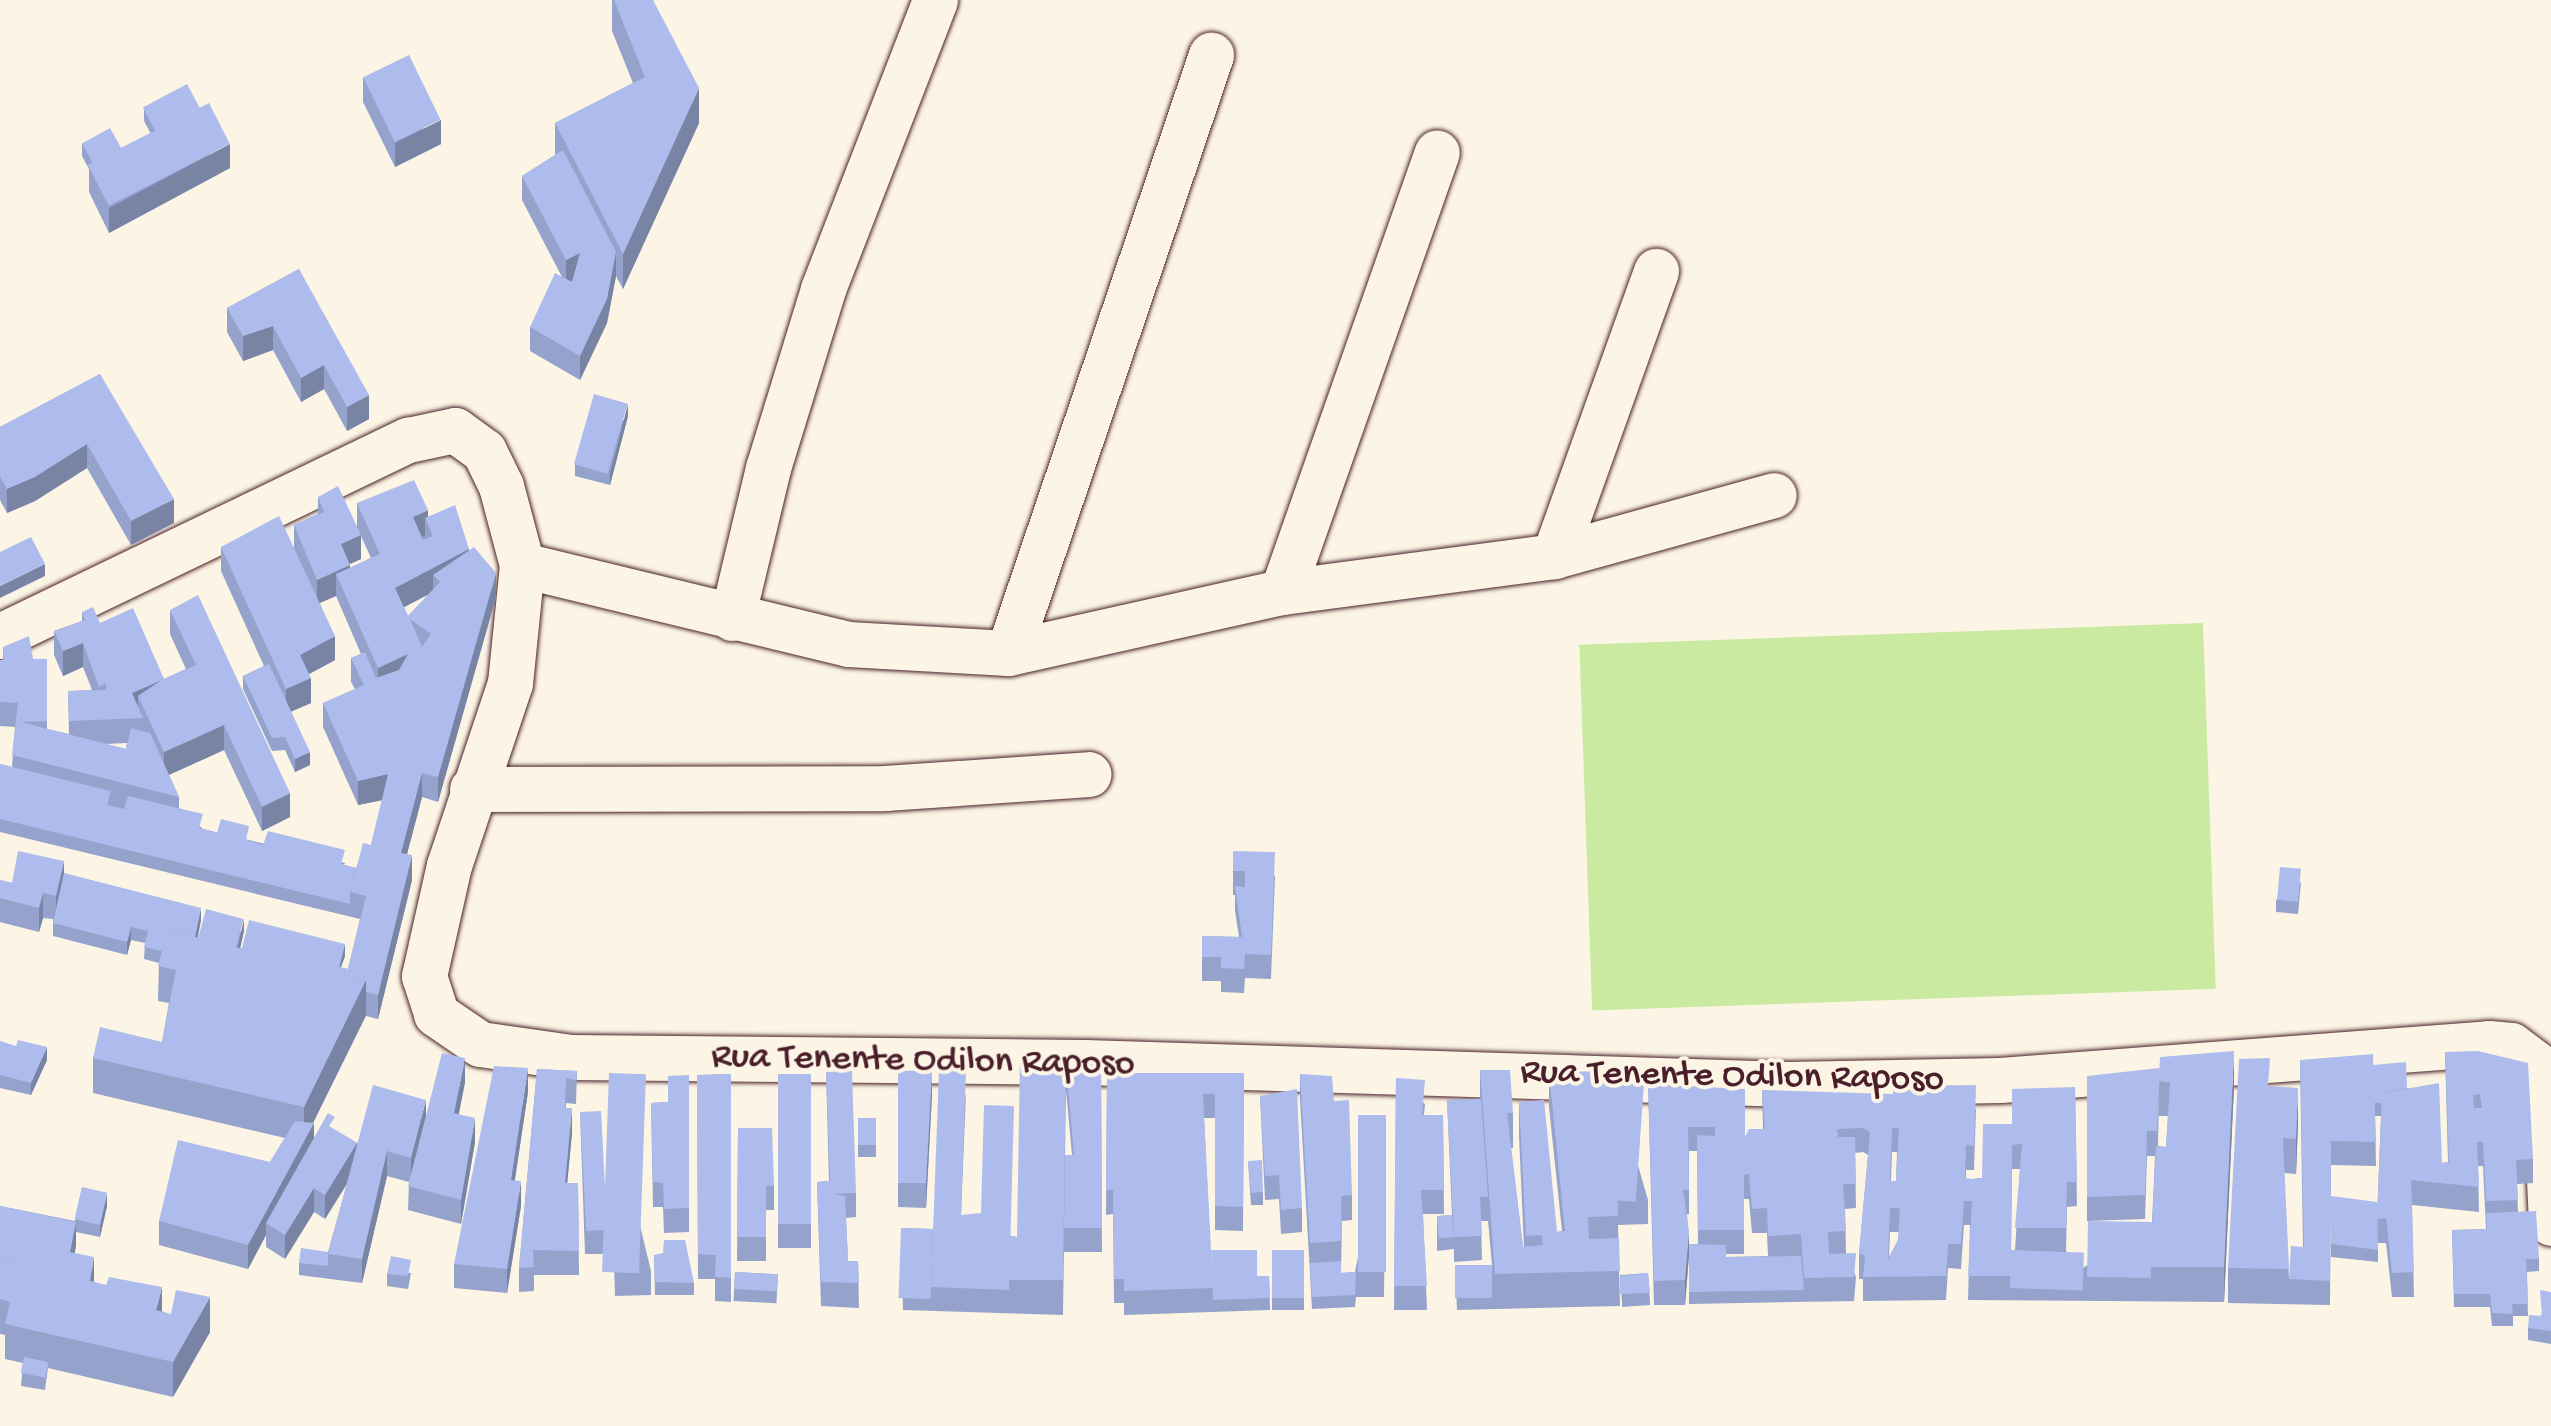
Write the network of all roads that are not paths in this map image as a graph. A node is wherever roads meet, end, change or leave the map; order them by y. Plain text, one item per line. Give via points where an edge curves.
1 (935, 0) edge
2 (1211, 56) dead end
3 (1437, 153) dead end
4 (1656, 271) dead end
5 (1774, 495) dead end
6 (1554, 556) junction
7 (522, 565) junction
8 (1282, 592) junction
9 (732, 618) junction
10 (0, 636) edge
11 (1008, 654) junction
12 (1089, 774) dead end
13 (472, 789) junction
14 (2551, 1223) edge

1 - 9 street via 823,289 768,468
2 - 11 street
3 - 8 street
4 - 6 street
5 - 6 street
6 - 8 street
7 - 9 street
7 - 10 street, Rua Tenente Odilon Raposo via 516,524 484,452 455,430 433,432
7 - 13 street, Rua Tenente Odilon Raposo via 510,683
8 - 11 street
9 - 11 street via 848,644
12 - 13 street via 826,789
13 - 14 street, Rua Tenente Odilon Raposo via 424,976 436,1014 454,1032 503,1052 1788,1084 2000,1080 2456,1043 2511,1045 2535,1063 2546,1116

